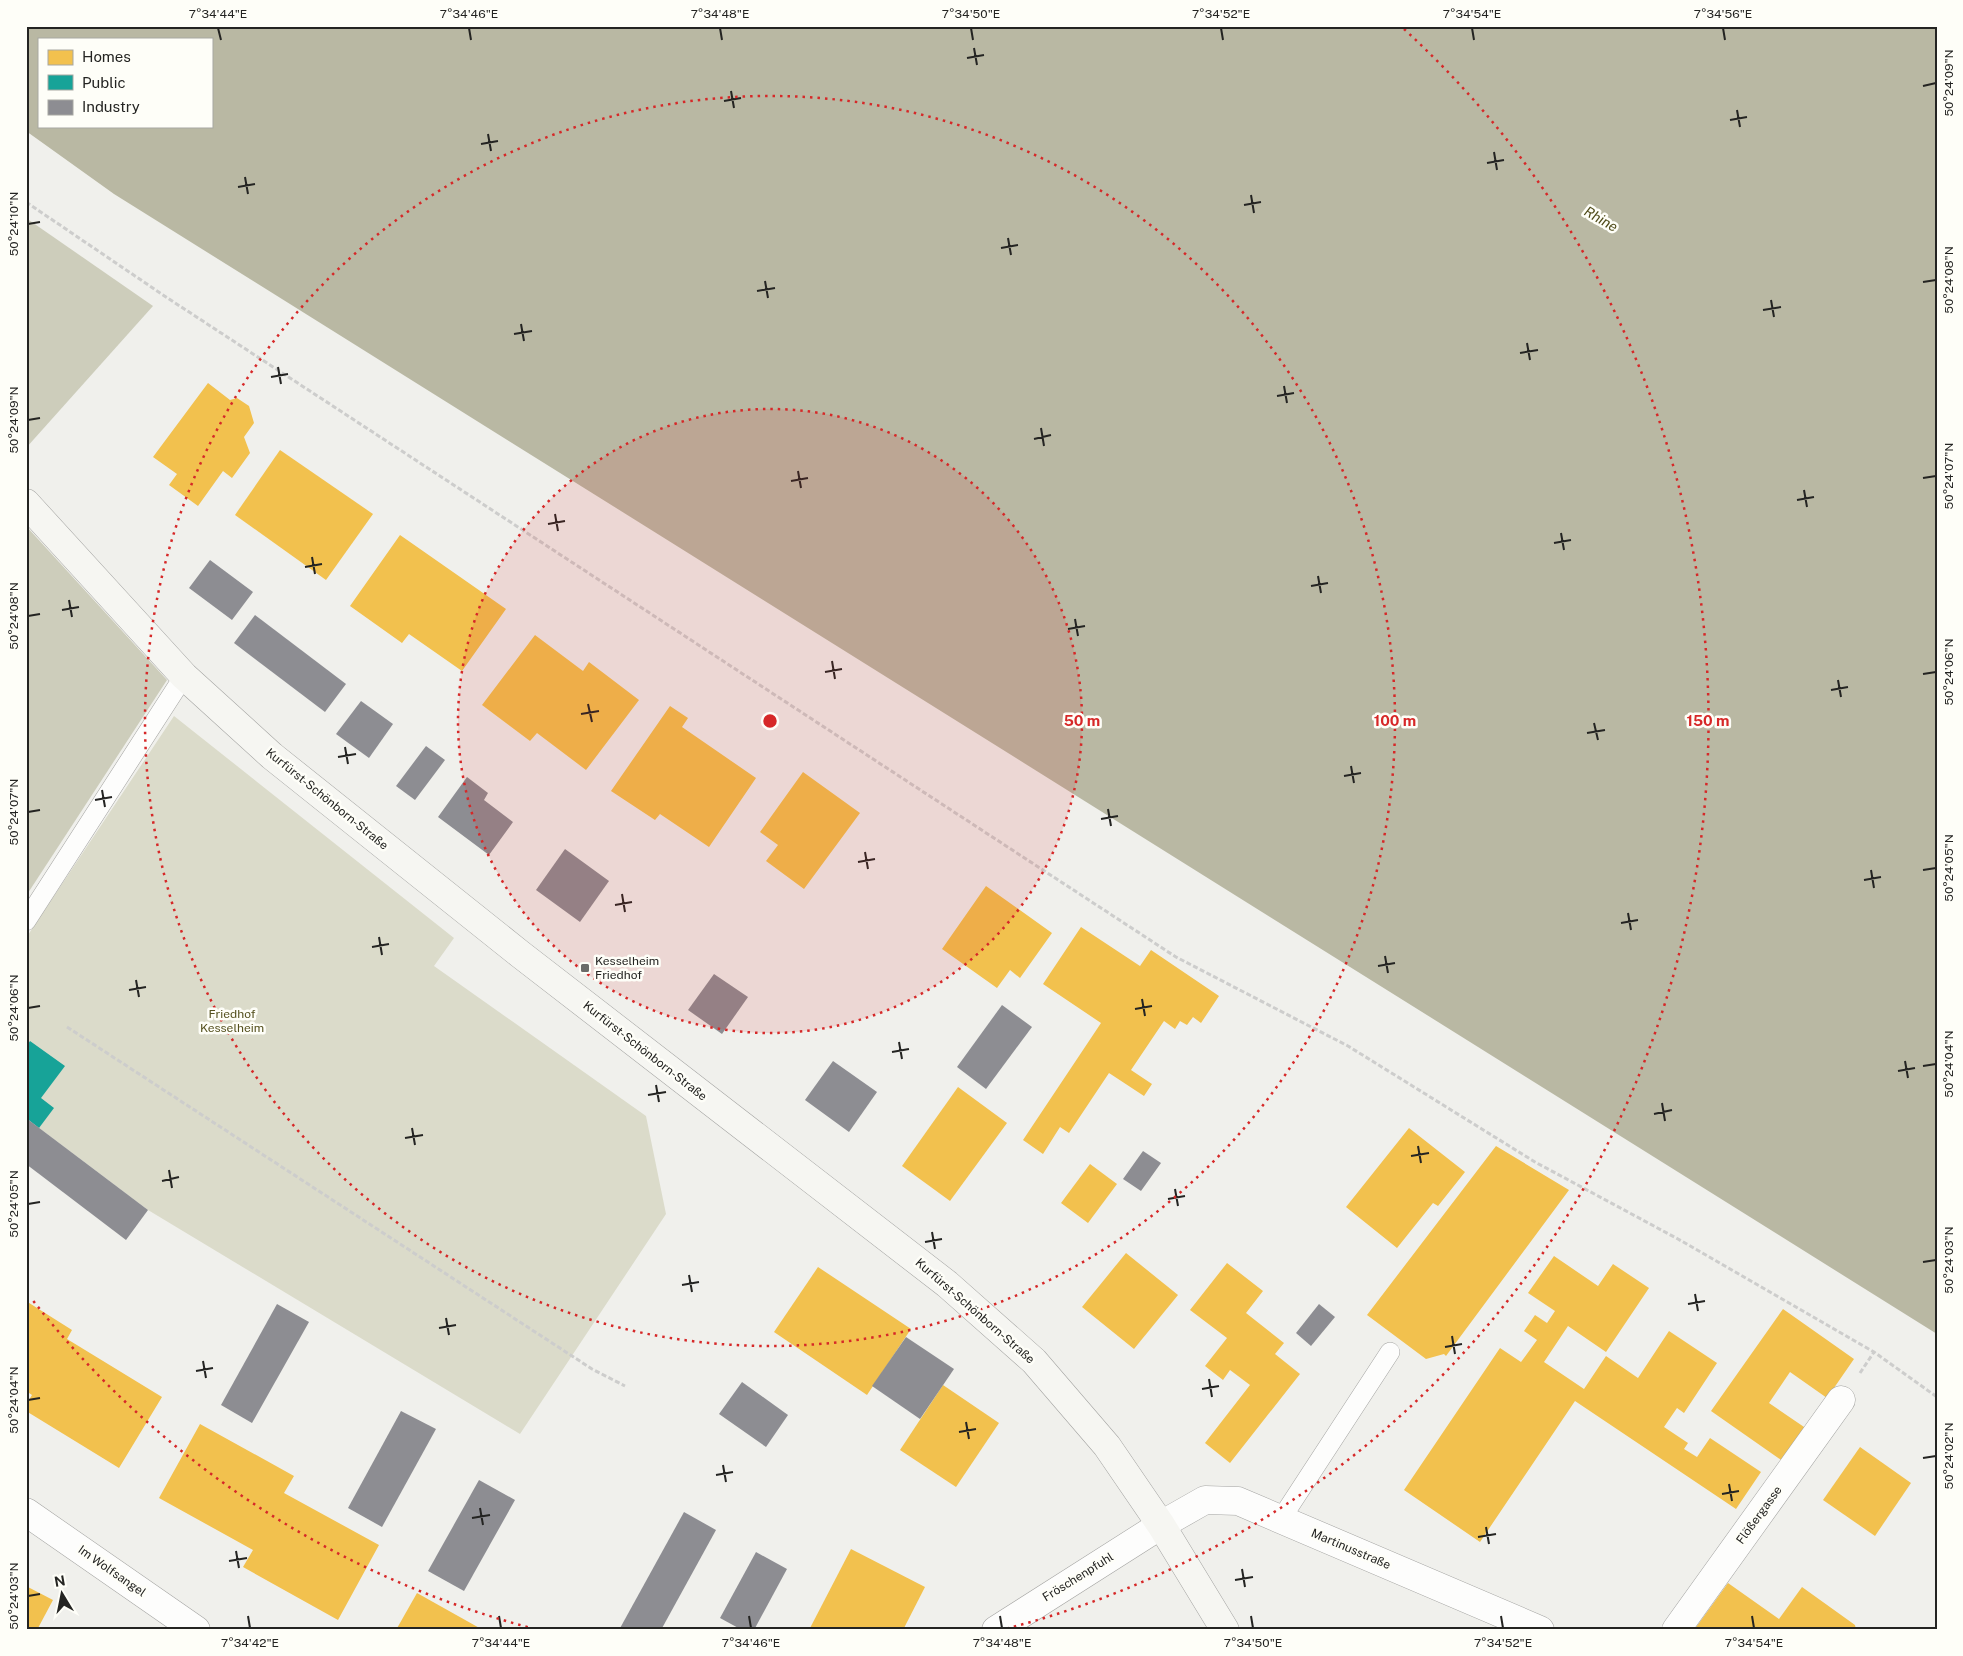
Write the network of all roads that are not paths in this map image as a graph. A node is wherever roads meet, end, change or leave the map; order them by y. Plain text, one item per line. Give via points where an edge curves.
1 (26, 503) edge
2 (184, 676) junction
3 (26, 921) edge
4 (1390, 1352) dead end
5 (1841, 1400) dead end
6 (26, 1512) edge
7 (1281, 1519) junction
8 (1161, 1525) junction
9 (196, 1630) edge
10 (996, 1630) edge
11 (1225, 1630) edge
12 (1540, 1630) edge
13 (1676, 1630) edge

1 - 2 street, Kurfürst-Schönborn-Straße
2 - 3 lane
2 - 8 street, Kurfürst-Schönborn-Straße via 272,756 357,824 947,1284 1034,1361 1107,1446
4 - 7 lane
5 - 13 street, Flößergasse
6 - 9 street, Im Wolfsangel
7 - 8 street, Martinusstraße via 1238,1501 1205,1500
7 - 12 street, Martinusstraße
8 - 10 street, Fröschenpfuhl
8 - 11 street, Kurfürst-Schönborn-Straße

